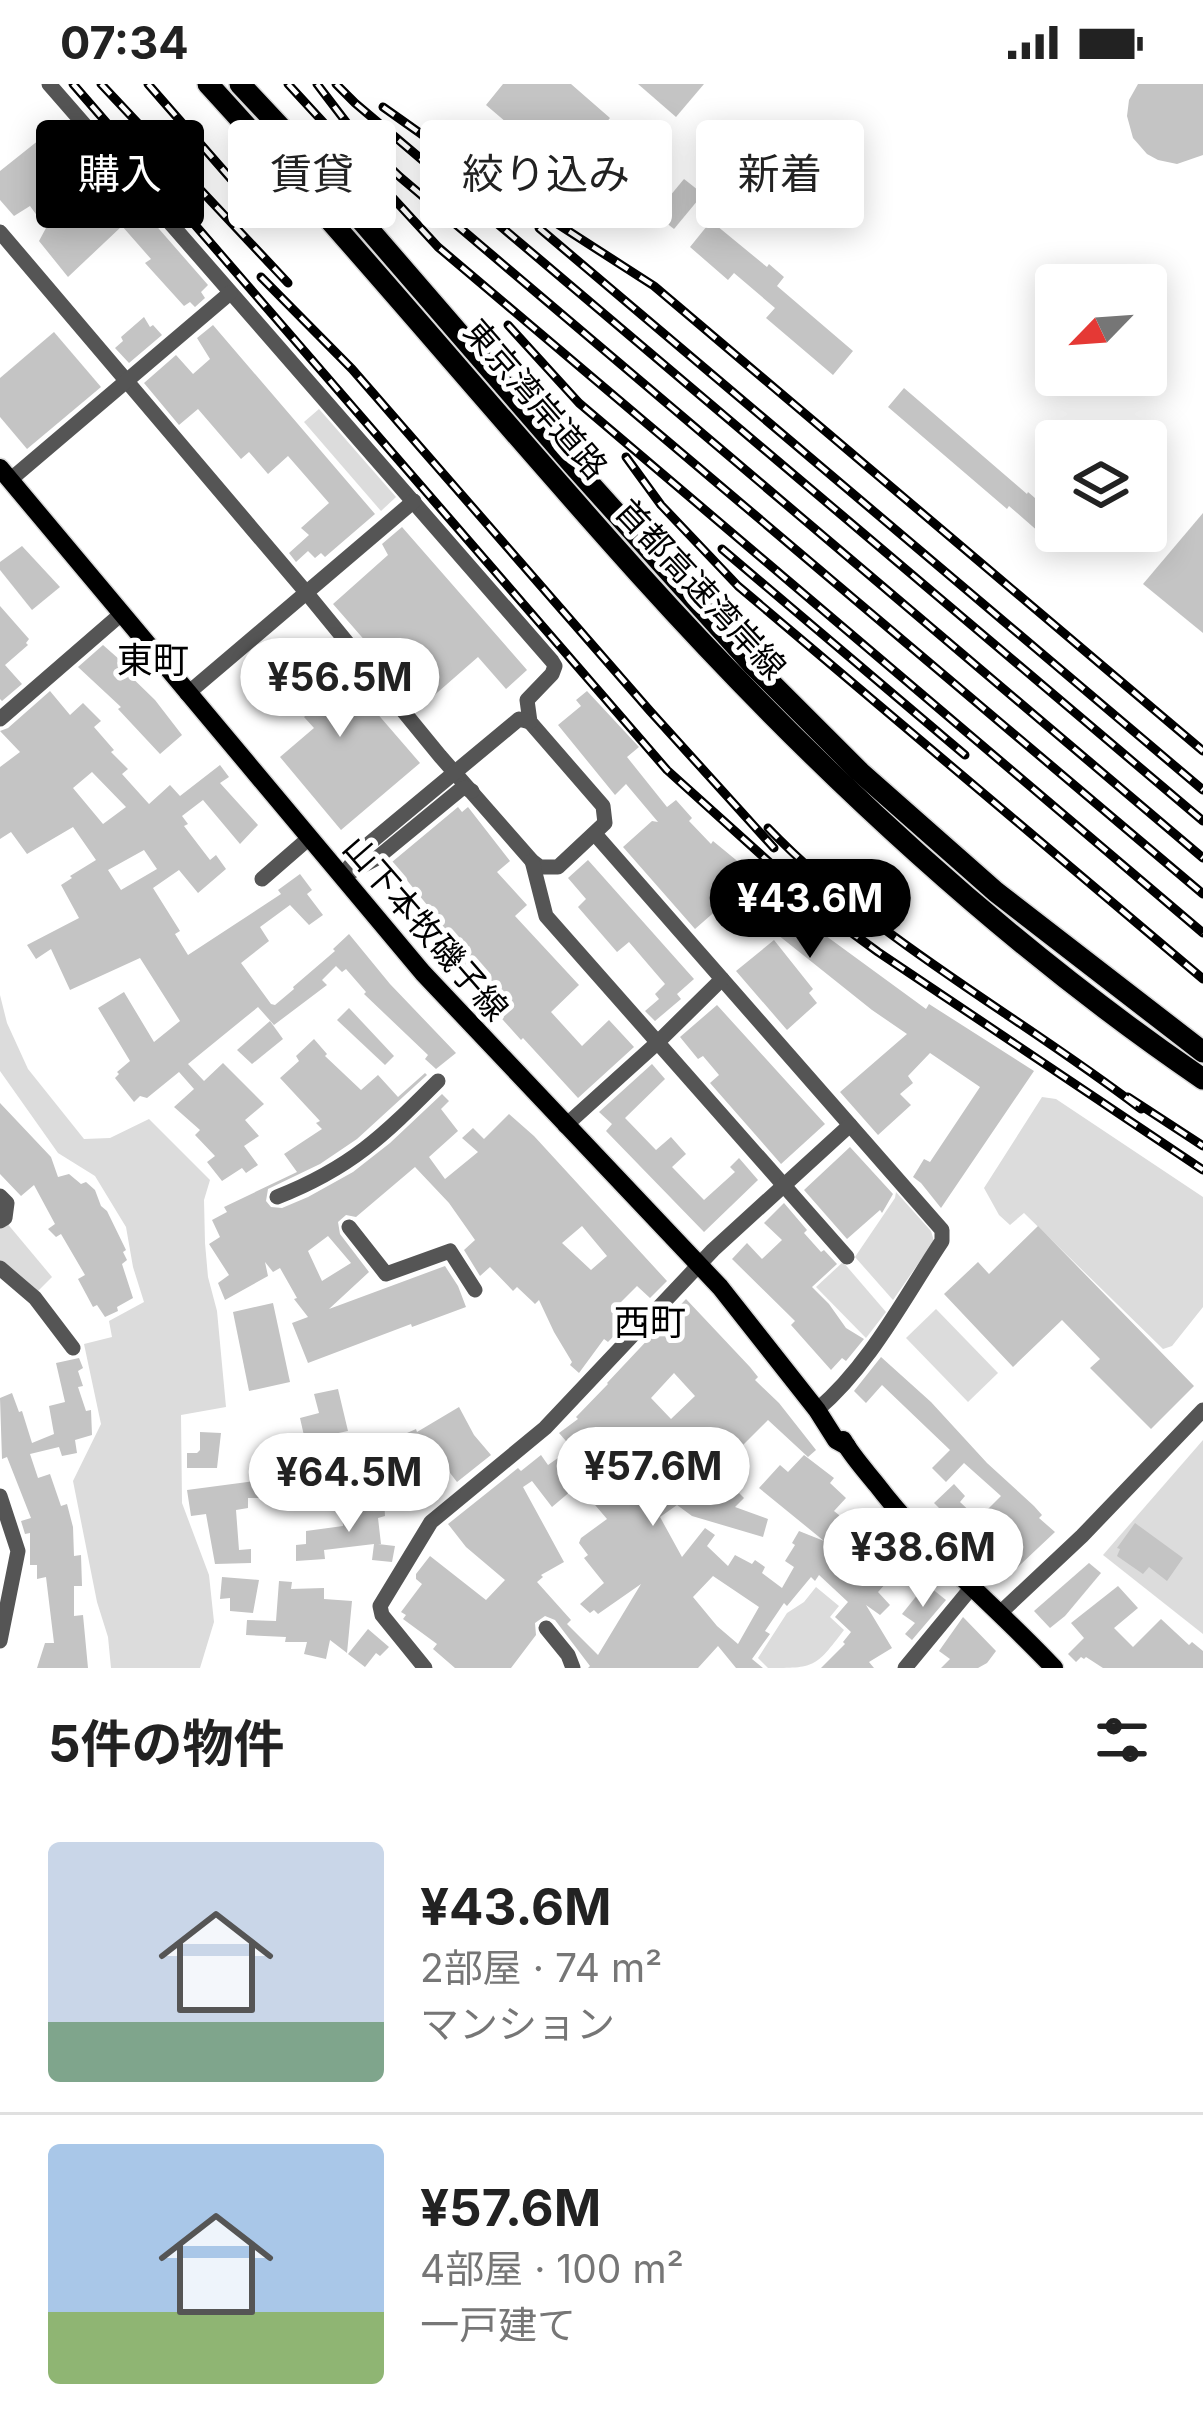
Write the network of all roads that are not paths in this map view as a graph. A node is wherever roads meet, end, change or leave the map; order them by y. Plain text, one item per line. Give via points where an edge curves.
1 (49, 84) edge
2 (211, 84) edge
3 (243, 84) edge
4 (0, 232) edge
5 (230, 293) junction
6 (128, 380) junction
7 (5, 474) edge
8 (414, 501) junction
9 (305, 591) junction
10 (120, 615) junction
11 (187, 694) junction
12 (0, 719) edge
13 (530, 722) junction
14 (456, 772) junction
15 (472, 790) junction
16 (595, 834) junction
17 (308, 838) junction
18 (532, 861) junction
19 (343, 876) junction
20 (262, 878) dead end
21 (722, 979) junction
22 (656, 1043) junction
23 (1203, 1048) edge
24 (1203, 1077) edge
25 (438, 1082) dead end
26 (850, 1125) junction
27 (565, 1126) junction
28 (783, 1187) junction
29 (0, 1196) edge
30 (277, 1197) dead end
31 (0, 1221) edge
32 (349, 1227) dead end
33 (847, 1257) dead end
34 (698, 1265) junction
35 (0, 1268) edge
36 (475, 1290) dead end
37 (73, 1348) dead end
38 (1203, 1410) edge
39 (819, 1412) junction
40 (0, 1496) edge
41 (972, 1588) junction
42 (1000, 1613) junction
43 (545, 1628) dead end
44 (0, 1641) edge
45 (425, 1668) edge
46 (573, 1668) edge
47 (905, 1668) edge
48 (1054, 1668) edge

1 - 5 street
2 - 24 highway, 首都高速湾岸線 via 643,578 839,781 1040,957
3 - 23 highway, 首都高速湾岸線 via 790,693 1030,913
4 - 6 street
5 - 6 street
5 - 8 street
6 - 7 street
6 - 9 street
7 - 10 main road, 山下本牧磯子線
8 - 9 street
8 - 13 street via 555,666 527,700
9 - 11 street
9 - 14 street
10 - 11 main road, 山下本牧磯子線
10 - 12 street
11 - 17 main road, 山下本牧磯子線
13 - 14 street via 519,719
13 - 16 street via 603,806
14 - 15 street
14 - 19 street via 364,847
15 - 18 street
15 - 19 street via 461,789
16 - 18 street via 558,867
16 - 21 street
17 - 19 main road, 山下本牧磯子線
17 - 20 street
18 - 22 street via 545,916
19 - 27 main road, 山下本牧磯子線
21 - 22 street
21 - 26 street
22 - 27 street
22 - 28 street
25 - 30 street via 360,1154
26 - 28 street
26 - 39 street via 943,1236
27 - 34 main road, 山下本牧磯子線
28 - 33 street
28 - 34 street
29 - 31 street via 7,1203
32 - 36 street via 386,1274 449,1251
34 - 39 main road, 山下本牧磯子線
34 - 45 street via 545,1428 430,1522 380,1606
35 - 37 street
38 - 42 street
39 - 41 main road, 山下本牧磯子線
40 - 44 street via 18,1551
41 - 42 main road, 山下本牧磯子線
41 - 47 street
42 - 48 main road, 山下本牧磯子線
43 - 46 street

